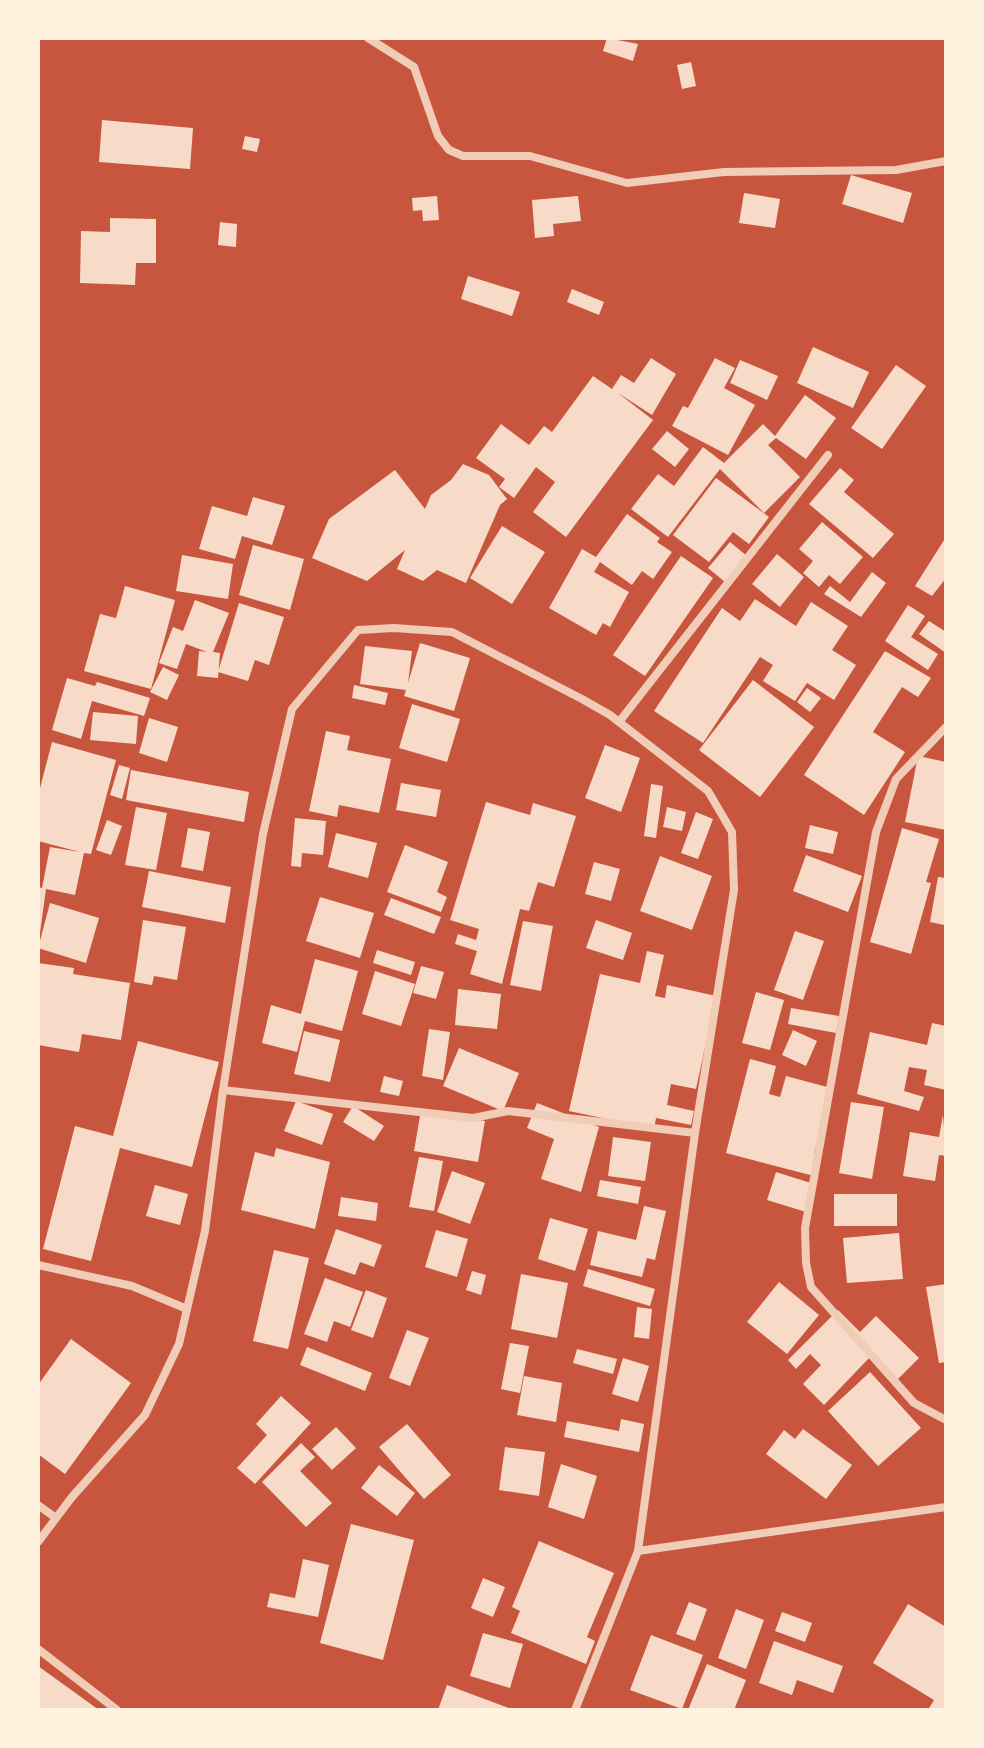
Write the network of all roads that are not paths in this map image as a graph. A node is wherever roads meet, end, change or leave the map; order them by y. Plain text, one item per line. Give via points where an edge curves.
1 (368, 38) edge
2 (946, 161) edge
3 (828, 455) dead end
4 (619, 722) junction
5 (946, 727) edge
6 (223, 1090) junction
7 (695, 1133) junction
8 (38, 1265) edge
9 (187, 1309) junction
10 (946, 1420) edge
11 (38, 1505) edge
12 (946, 1507) edge
13 (56, 1518) junction
14 (38, 1542) edge
15 (638, 1551) junction
16 (38, 1649) edge
17 (117, 1710) edge
18 (575, 1710) edge

1 - 2 street via 414,67 438,136 449,150 463,156 530,156 627,183 724,172 896,170
3 - 4 street
4 - 6 street via 452,632 358,630 292,709 263,834
4 - 7 street via 708,791 732,832 734,890
5 - 10 street via 896,779 876,832 805,1240 811,1287 914,1403
6 - 7 street via 458,1117 508,1111
6 - 9 street via 205,1231
7 - 15 street
8 - 9 street via 132,1286
9 - 13 street via 179,1344 145,1415
11 - 13 street
12 - 15 street
13 - 14 street
15 - 18 street
16 - 17 street

